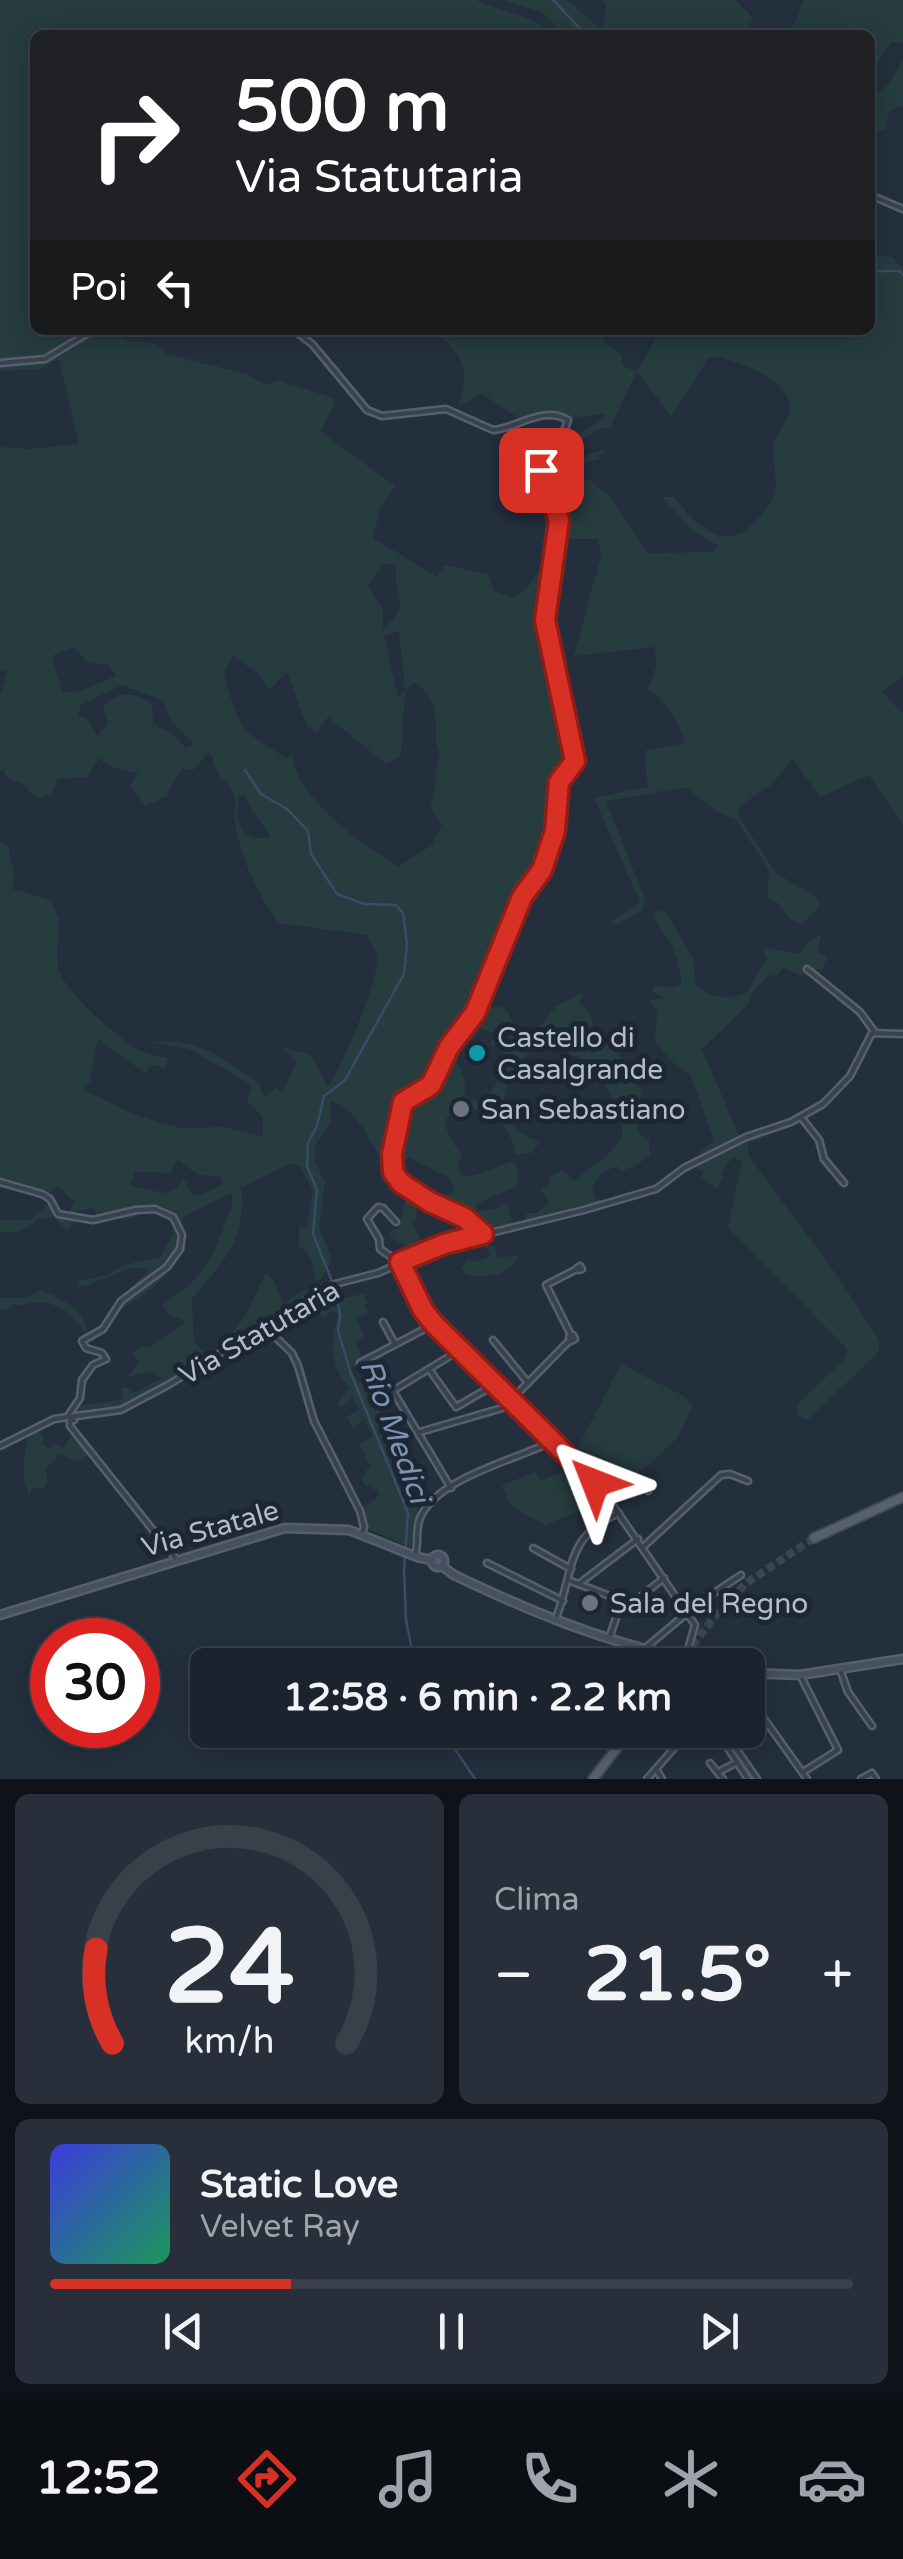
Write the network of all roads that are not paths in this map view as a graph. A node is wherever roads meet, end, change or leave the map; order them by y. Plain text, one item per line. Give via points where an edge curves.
1 (875, 198) edge
2 (903, 208) edge
3 (84, 335) edge
4 (301, 335) edge
5 (0, 364) edge
6 (807, 969) dead end
7 (874, 1032) junction
8 (903, 1034) edge
9 (800, 1117) junction
10 (0, 1182) edge
11 (844, 1183) dead end
12 (396, 1222) dead end
13 (483, 1234) junction
14 (400, 1262) junction
15 (577, 1268) dead end
16 (382, 1322) dead end
17 (434, 1324) junction
18 (265, 1327) junction
19 (494, 1340) dead end
20 (395, 1344) junction
21 (460, 1350) junction
22 (360, 1363) dead end
23 (429, 1369) junction
24 (496, 1384) junction
25 (528, 1384) junction
26 (393, 1391) junction
27 (376, 1401) dead end
28 (514, 1402) junction
29 (68, 1416) junction
30 (78, 1418) junction
31 (419, 1432) junction
32 (553, 1441) junction
33 (0, 1446) edge
34 (637, 1479) dead end
35 (748, 1481) dead end
36 (451, 1488) junction
37 (648, 1491) dead end
38 (903, 1497) edge
39 (619, 1512) junction
40 (362, 1533) junction
41 (814, 1538) tunnel mouth
42 (638, 1540) junction
43 (532, 1548) dead end
44 (644, 1548) junction
45 (410, 1554) junction
46 (176, 1559) junction
47 (488, 1563) dead end
48 (571, 1569) junction
49 (741, 1575) dead end
50 (664, 1578) junction
51 (568, 1580) junction
52 (580, 1583) junction
53 (562, 1600) junction
54 (626, 1607) junction
55 (687, 1612) junction
56 (0, 1614) edge
57 (554, 1621) junction
58 (609, 1640) junction
59 (640, 1648) edge
60 (645, 1648) edge
61 (691, 1648) edge
62 (903, 1658) edge
63 (840, 1669) junction
64 (765, 1674) edge
65 (800, 1676) junction
66 (765, 1721) edge
67 (872, 1726) dead end
68 (617, 1748) edge
69 (674, 1748) edge
70 (728, 1748) edge
71 (735, 1748) edge
72 (732, 1755) junction
73 (738, 1762) junction
74 (710, 1764) dead end
75 (728, 1766) junction
76 (656, 1769) junction
77 (718, 1772) junction
78 (803, 1776) edge
79 (593, 1779) edge
80 (647, 1779) edge
81 (662, 1779) edge
82 (723, 1779) edge
83 (748, 1779) edge
84 (756, 1779) edge
85 (862, 1779) edge
86 (876, 1779) edge

1 - 2 street
3 - 5 street via 45,359
4 - 13 street via 362,407 376,414 446,409 493,430 534,416 568,420 543,447 539,462 559,520 545,620 575,761 559,782 555,831 542,870 522,897 475,1013 431,1085 401,1106 391,1157 401,1183
6 - 7 street
7 - 8 street
7 - 9 street, Via Statutaria via 842,1086
9 - 11 street
9 - 13 street, Via Statutaria via 746,1136 656,1189
10 - 29 street via 42,1194 58,1214 93,1220 136,1210 164,1212 182,1234 167,1267 121,1301 104,1329 84,1339 84,1346 106,1359 82,1380
12 - 14 street via 383,1208 367,1219 380,1249
13 - 14 street, Via Statutaria
14 - 17 street
14 - 18 street, Via Statutaria via 334,1284
15 - 25 street via 546,1285 570,1338
16 - 20 street
17 - 20 street
17 - 21 street
18 - 30 street, Via Statutaria via 121,1410
18 - 40 street via 292,1353 314,1421 360,1511
19 - 25 street
20 - 22 street
21 - 23 street
21 - 24 street
23 - 24 street via 456,1407
23 - 26 street
24 - 28 street
25 - 28 street
26 - 27 street
26 - 31 street
28 - 31 street
28 - 32 street
29 - 30 street, Via Statutaria
29 - 33 street
30 - 46 street via 70,1426
31 - 36 street
32 - 36 street
32 - 39 street
34 - 37 street
35 - 44 street via 721,1475
36 - 45 street via 423,1513
38 - 41 main road
39 - 42 street
39 - 48 street via 586,1532
40 - 45 main road, Via Statale
40 - 46 main road, Via Statale via 285,1528
42 - 44 street
42 - 52 street
43 - 48 street
44 - 50 street
45 - 57 main road, Via Statale
46 - 56 main road, Via Statale
47 - 53 street
48 - 51 street
49 - 55 street
50 - 54 street
50 - 55 street
51 - 52 street
51 - 53 street
52 - 54 street
53 - 57 street
54 - 58 street
55 - 60 street
55 - 61 street via 696,1628
57 - 58 main road, Via Statale
58 - 59 main road, Via Statale
62 - 63 main road
63 - 65 main road
63 - 67 street
64 - 65 main road
65 - 78 street via 838,1748
66 - 78 street
68 - 79 main road
69 - 76 street
70 - 72 street
71 - 84 street
72 - 73 street
72 - 75 street
73 - 75 street
73 - 83 street
74 - 77 street
75 - 77 street
76 - 80 street
76 - 81 street
77 - 82 street
85 - 86 street via 872,1773

